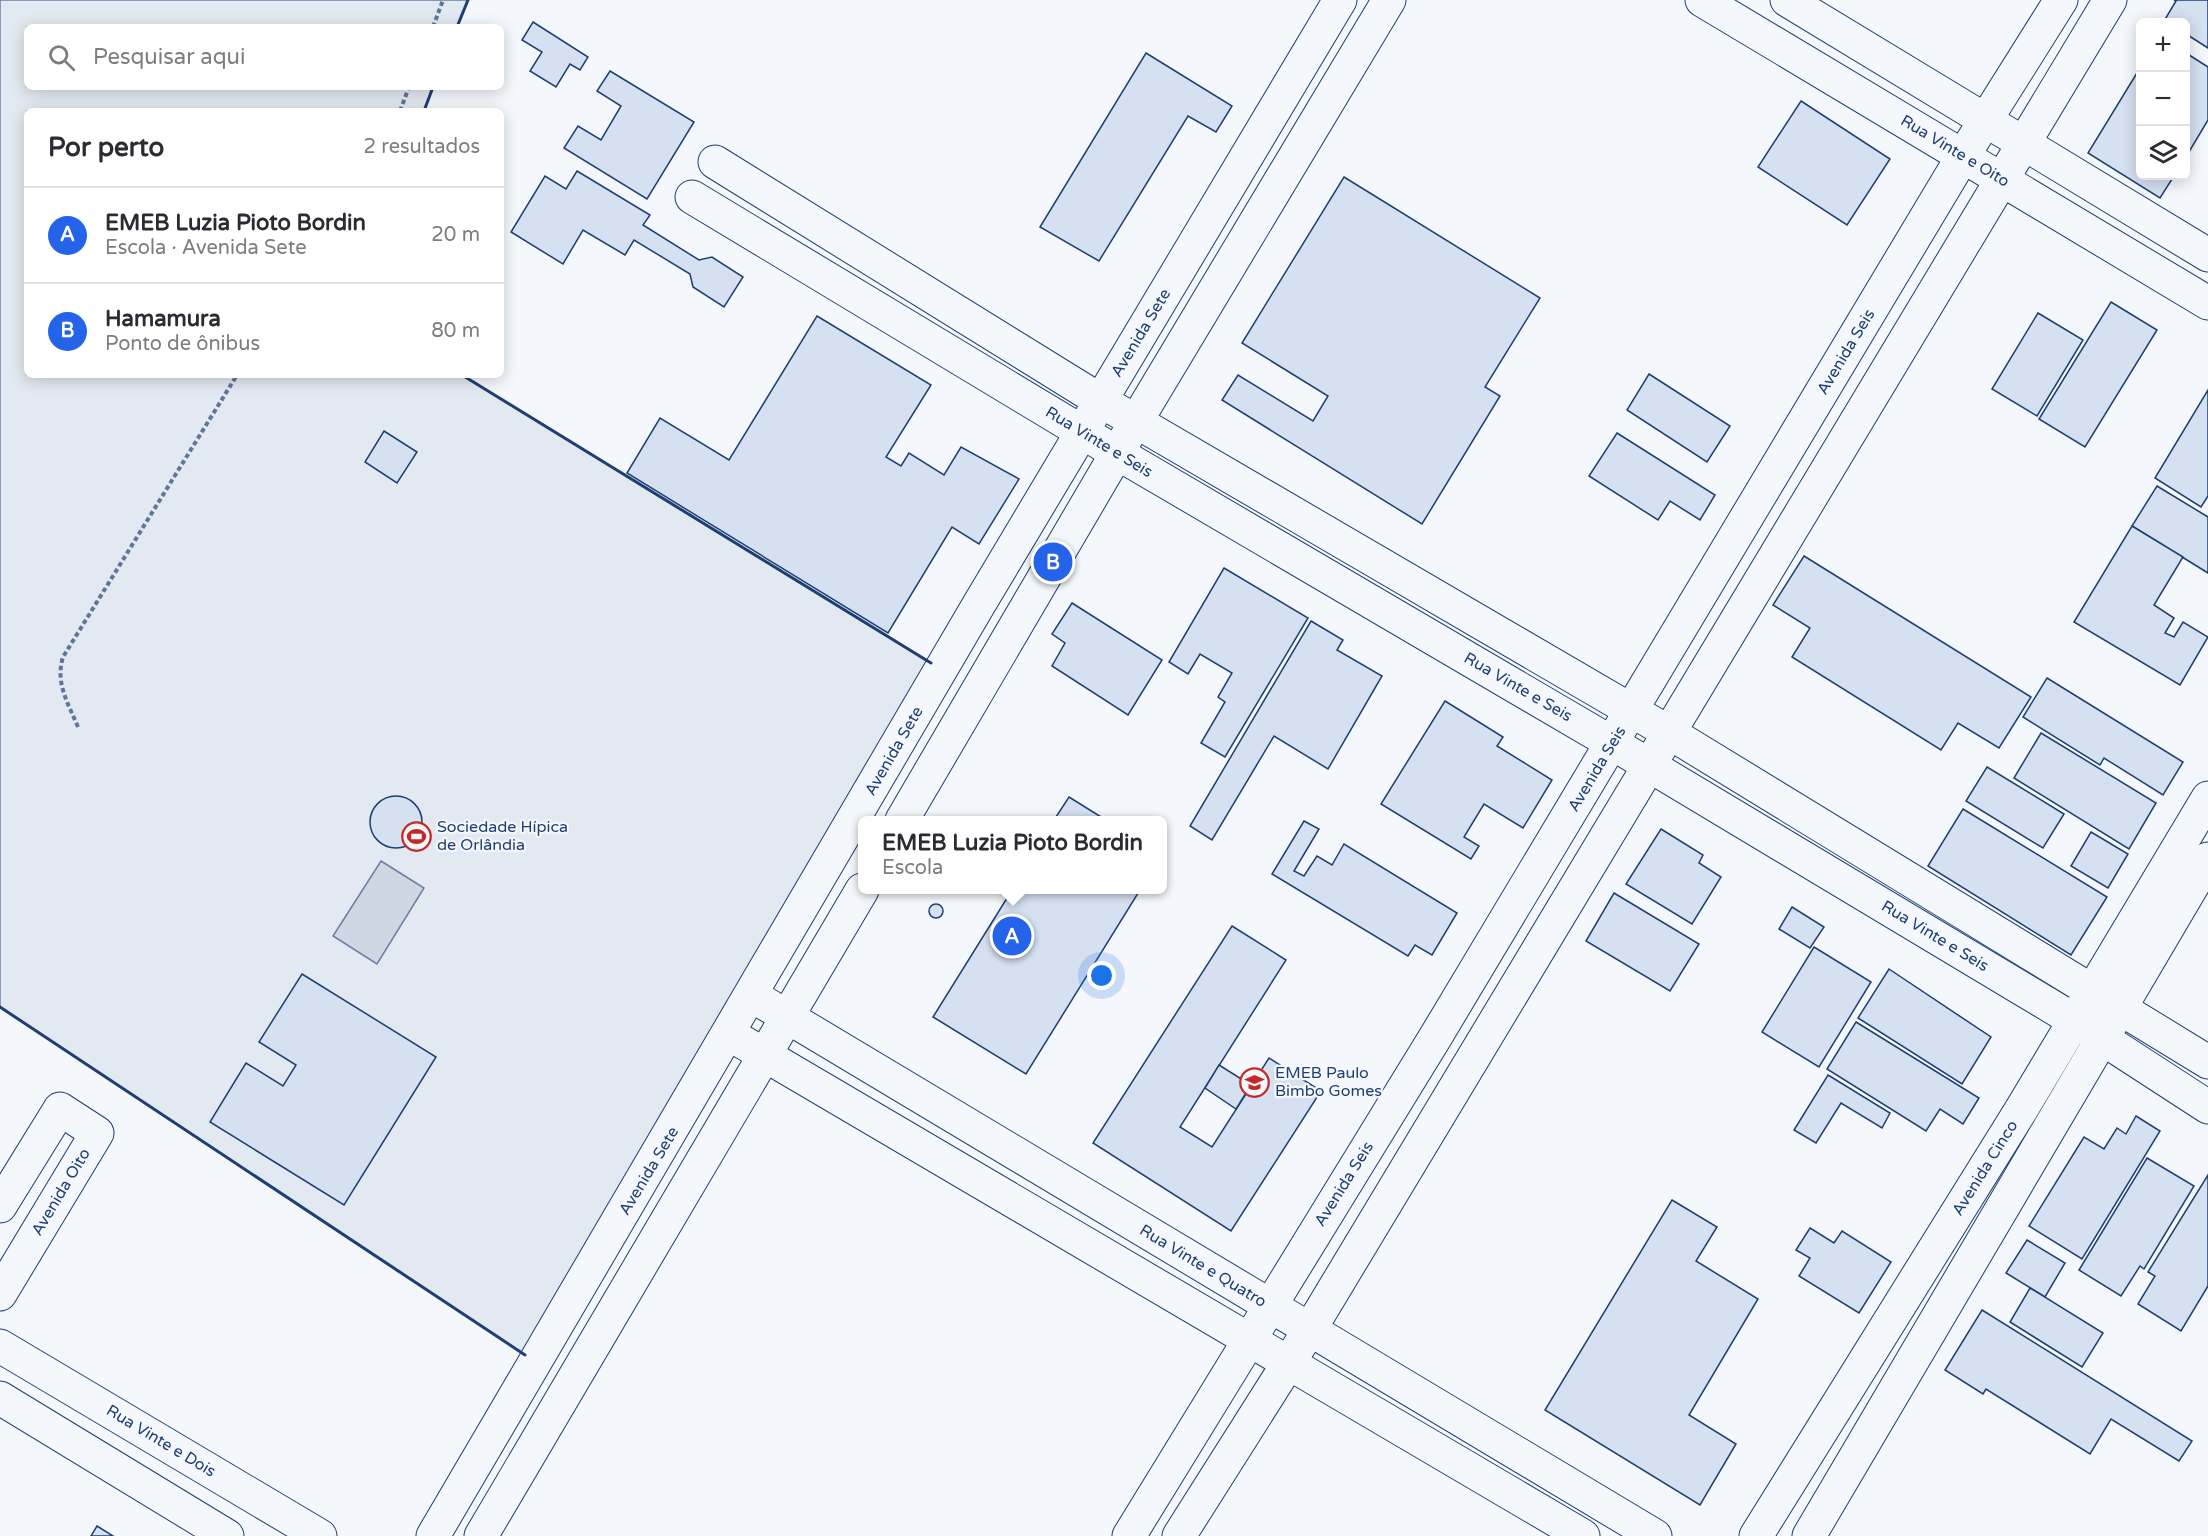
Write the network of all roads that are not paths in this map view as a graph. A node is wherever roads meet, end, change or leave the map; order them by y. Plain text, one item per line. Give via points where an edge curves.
1 (1340, 0) edge
2 (1389, 0) edge
3 (1702, 0) edge
4 (1787, 0) edge
5 (2061, 0) edge
6 (2110, 0) edge
7 (1986, 120) junction
8 (2022, 143) junction
9 (1963, 156) junction
10 (715, 162) dead end
11 (2001, 179) junction
12 (692, 197) dead end
13 (843, 241) junction
14 (2208, 255) edge
15 (823, 276) junction
16 (2208, 303) edge
17 (1101, 401) junction
18 (1137, 421) junction
19 (1082, 432) junction
20 (1117, 453) junction
21 (1632, 712) junction
22 (1670, 733) junction
23 (1612, 743) junction
24 (1649, 765) junction
25 (2208, 798) edge
26 (904, 816) edge
27 (2208, 860) edge
28 (860, 894) edge
29 (2092, 991) junction
30 (751, 995) junction
31 (2120, 1009) junction
32 (788, 1016) junction
33 (2074, 1020) junction
34 (729, 1034) junction
35 (2101, 1040) junction
36 (766, 1054) junction
37 (2208, 1062) edge
38 (2208, 1107) edge
39 (0, 1206) edge
40 (0, 1294) edge
41 (1270, 1305) junction
42 (1310, 1329) junction
43 (1249, 1339) junction
44 (0, 1346) edge
45 (1289, 1363) junction
46 (0, 1398) edge
47 (227, 1536) edge
48 (320, 1536) edge
49 (433, 1536) edge
50 (481, 1536) edge
51 (1129, 1536) edge
52 (1179, 1536) edge
53 (1583, 1536) edge
54 (1655, 1536) edge
55 (1756, 1536) edge
56 (1809, 1536) edge

1 - 17 street, Avenida Sete
2 - 18 street
3 - 9 street, Rua Vinte e Oito
4 - 7 street
5 - 7 street, Avenida Seis
6 - 8 street
7 - 8 street
7 - 9 street, Avenida Seis
8 - 11 street
8 - 14 street
9 - 11 street, Rua Vinte e Oito
9 - 21 street, Avenida Seis
10 - 13 street
11 - 16 street, Rua Vinte e Oito
11 - 22 street
12 - 15 street, Rua Vinte e Seis
13 - 15 street
13 - 17 street
15 - 19 street, Rua Vinte e Seis
17 - 18 street
17 - 19 street, Avenida Sete
18 - 20 street
18 - 21 street
19 - 20 street, Rua Vinte e Seis
19 - 30 street, Avenida Sete
20 - 23 street, Rua Vinte e Seis
20 - 26 street
21 - 22 street
21 - 23 street, Avenida Seis
22 - 24 street
22 - 29 street
23 - 24 street, Rua Vinte e Seis
23 - 41 street, Avenida Seis
24 - 33 street, Rua Vinte e Seis
24 - 42 street
25 - 29 street, Avenida Cinco
27 - 31 street, Avenida Cinco
28 - 32 street
29 - 31 street
29 - 33 street, Avenida Cinco
30 - 32 street, Rua Vinte e Quatro
30 - 34 street, Avenida Sete
31 - 35 street, Avenida Cinco
31 - 37 street
32 - 36 street
32 - 41 street, Rua Vinte e Quatro
33 - 35 street, Rua Vinte e Seis
33 - 55 street, Avenida Cinco
34 - 36 street
34 - 49 street, Avenida Sete
35 - 38 street, Rua Vinte e Seis
35 - 56 street, Avenida Cinco
36 - 43 street
36 - 50 street
39 - 40 street, Avenida Oito via 60,1109 97,1133
41 - 42 street, Rua Vinte e Quatro
41 - 43 street, Avenida Seis
42 - 45 street
42 - 54 street, Rua Vinte e Quatro
43 - 45 street
43 - 51 street, Avenida Seis
44 - 48 street, Rua Vinte e Dois
45 - 52 street
45 - 53 street
46 - 47 street

